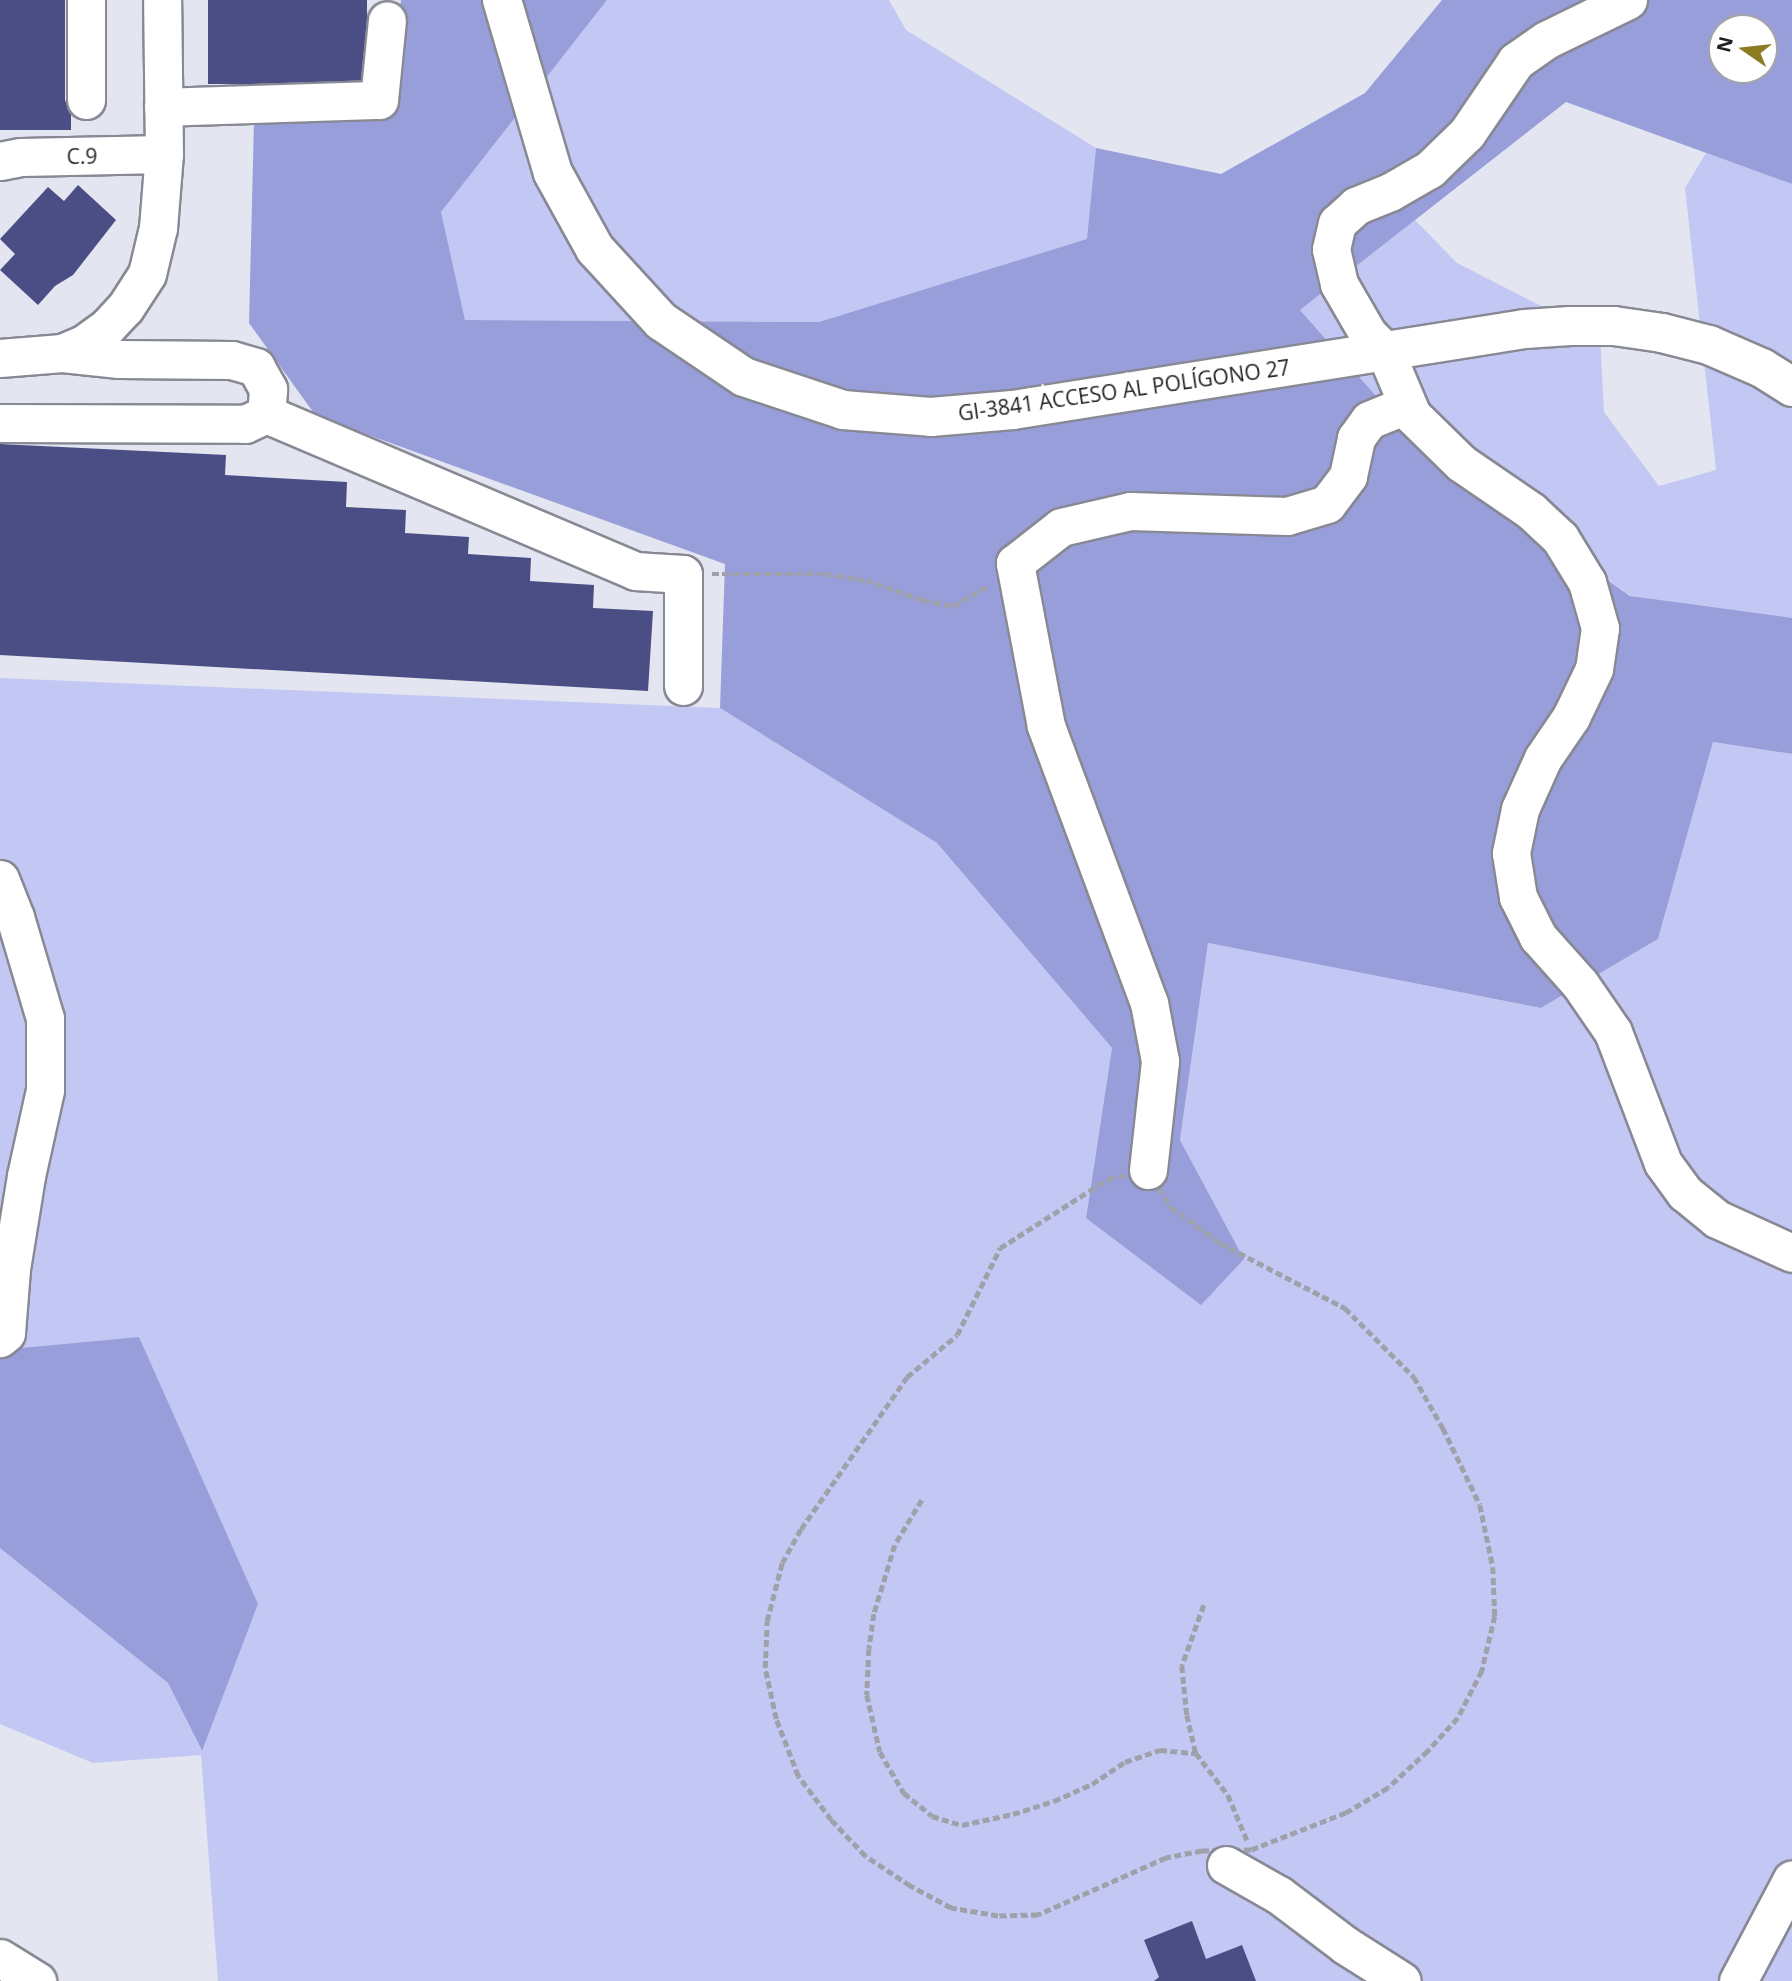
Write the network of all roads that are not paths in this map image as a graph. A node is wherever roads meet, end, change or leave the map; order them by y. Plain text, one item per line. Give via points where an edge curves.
1 (86, 0) edge
2 (162, 0) edge
3 (502, 0) edge
4 (1628, 0) edge
5 (387, 20) dead end
6 (86, 100) dead end
7 (163, 107) junction
8 (164, 154) junction
9 (0, 161) edge
10 (1385, 351) junction
11 (62, 353) junction
12 (0, 358) edge
13 (1792, 387) edge
14 (1406, 405) junction
15 (266, 414) junction
16 (0, 422) edge
17 (684, 687) dead end
18 (0, 878) edge
19 (1148, 1170) road end
20 (1792, 1253) edge
21 (0, 1338) edge
22 (1238, 1858) road end
23 (1792, 1879) edge
24 (0, 1958) edge
25 (37, 1981) edge
26 (1402, 1981) edge
27 (1738, 1981) edge

1 - 6 street
2 - 7 street
3 - 10 main road, GI-3841 ACCESO AL POLÍGONO 27 via 553,173 595,249 661,321 744,377 843,410 931,417 1013,410
4 - 10 street via 1546,40 1516,61 1466,133 1430,169 1356,206 1337,223 1331,249 1339,284 1368,334
5 - 7 street via 379,100
7 - 8 street
8 - 9 street, C.9
8 - 11 street via 158,228 146,274 107,327
10 - 13 main road, GI-3841 ACCESO AL POLÍGONO 27 via 1525,329 1614,326 1709,345
10 - 14 street
11 - 12 street
11 - 15 street via 119,359 232,360 256,367 268,389
14 - 19 street via 1369,420 1356,438 1348,476 1327,504 1287,516 1130,511 1061,527 1015,563 1046,726 1149,1003 1160,1061
14 - 20 street via 1461,463 1531,511 1560,538 1587,582 1600,628 1594,669 1520,809 1511,853 1518,897 1538,937 1614,1032 1663,1163 1685,1193 1717,1219
15 - 16 street via 245,424
15 - 17 street via 635,571 683,574
18 - 21 street via 45,1018 45,1090 11,1269 6,1333
22 - 26 street via 1345,1945
23 - 27 street
24 - 25 street

